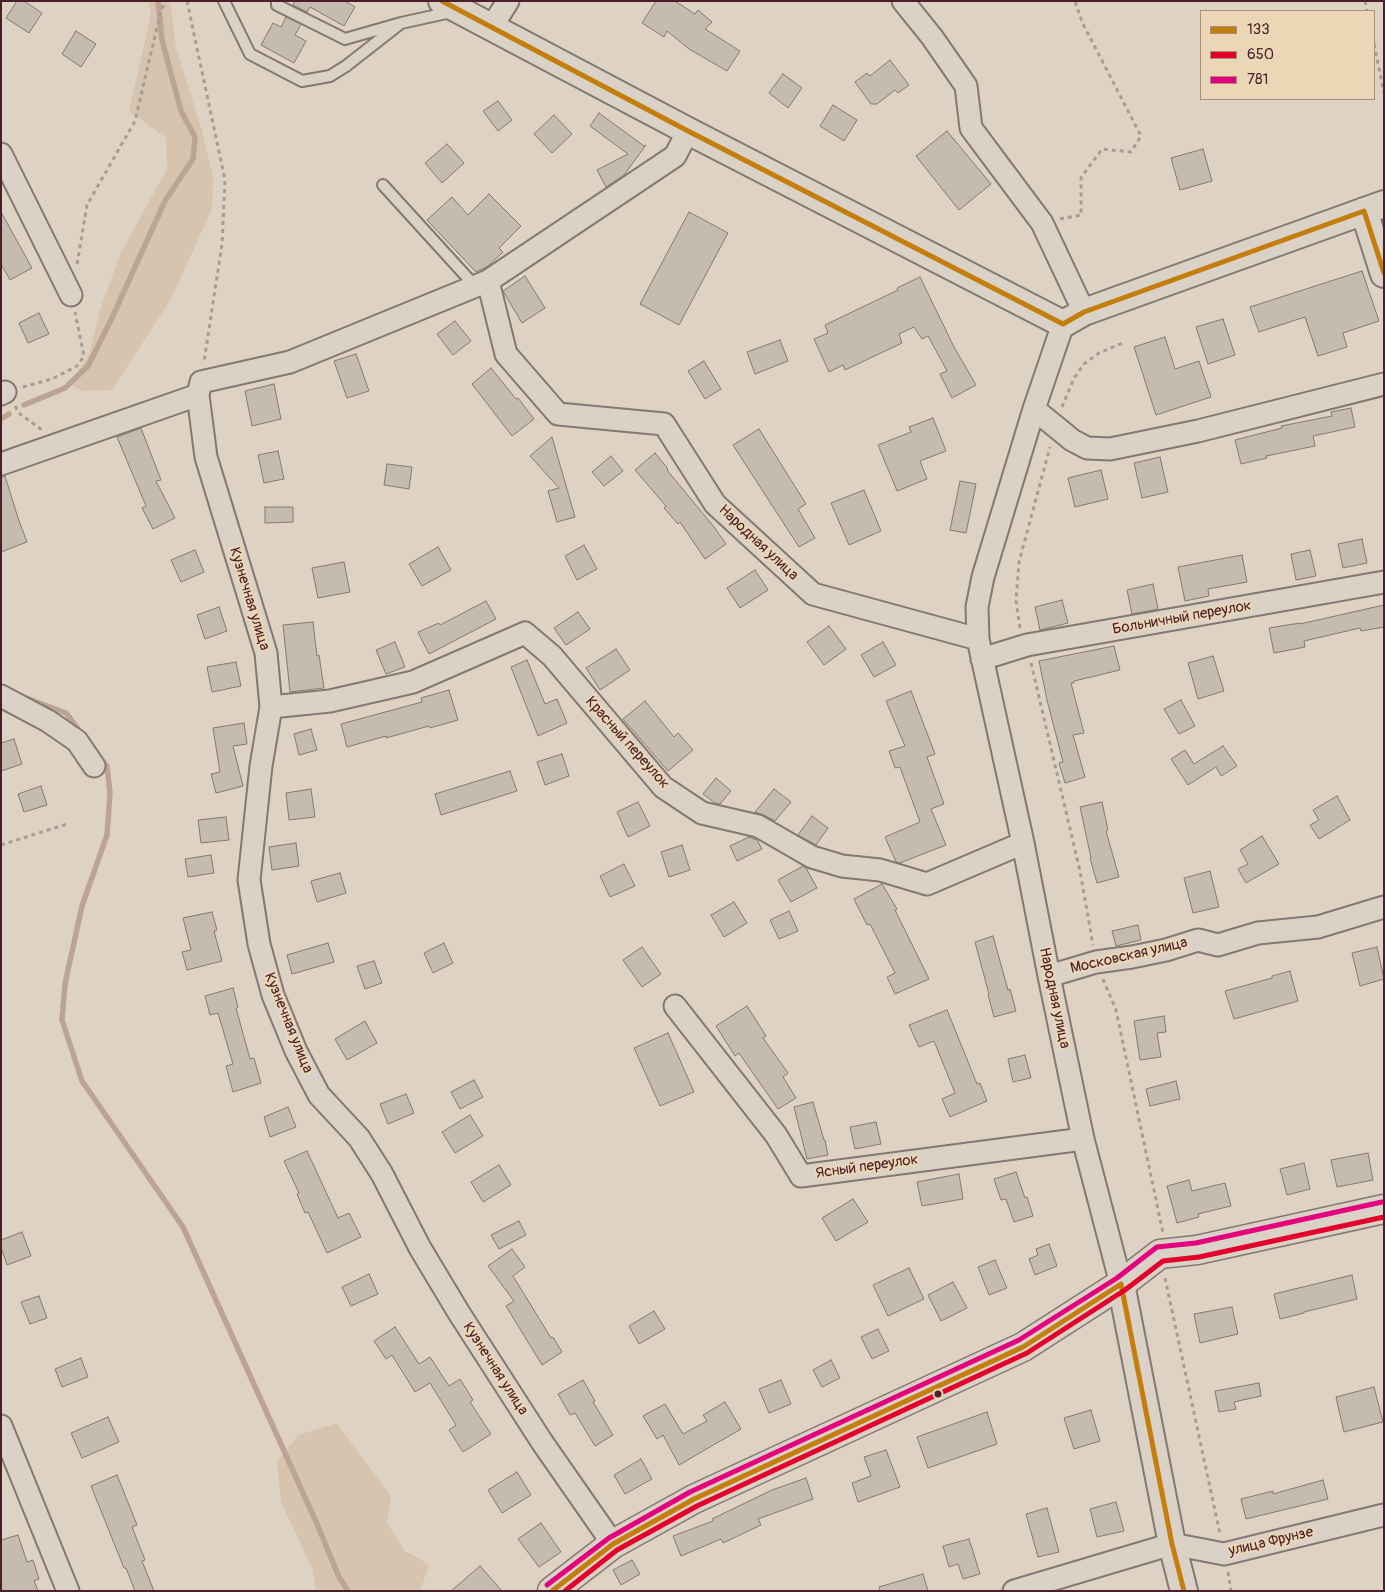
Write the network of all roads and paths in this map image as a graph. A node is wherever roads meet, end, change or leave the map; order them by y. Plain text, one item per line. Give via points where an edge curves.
1 (166, 1) edge
2 (187, 1) edge
3 (224, 1) edge
4 (277, 1) edge
5 (508, 1) edge
6 (903, 1) edge
7 (1075, 1) edge
8 (450, 6) edge
9 (401, 23) junction
10 (491, 28) junction
11 (1375, 49) edge
12 (1384, 93) edge
13 (688, 132) junction
14 (1, 154) edge
15 (383, 185) dead end
16 (1374, 208) edge
17 (1042, 223) junction
18 (1384, 274) edge
19 (481, 283) junction
20 (71, 295) junction
21 (1073, 318) junction
22 (1384, 384) edge
23 (200, 389) junction
24 (3, 393) edge
25 (1034, 409) junction
26 (61, 443) junction
27 (1, 464) edge
28 (1384, 582) edge
29 (980, 649) junction
30 (1, 696) edge
31 (272, 707) junction
32 (94, 766) dead end
33 (67, 824) dead end
34 (1023, 843) junction
35 (1, 845) edge
36 (1384, 907) edge
37 (1049, 976) junction
38 (675, 1006) dead end
39 (1083, 1139) junction
40 (1384, 1209) edge
41 (1121, 1284) junction
42 (1, 1426) edge
43 (1384, 1515) edge
44 (613, 1544) junction
45 (1172, 1544) junction
46 (68, 1591) edge
47 (552, 1591) edge
48 (1014, 1591) edge
49 (1184, 1591) edge

1 - 20 path via 160,10 135,121 87,205
2 - 23 path via 225,180 222,244
3 - 9 lane via 250,54 302,80 330,76
4 - 9 lane via 278,5 344,39
5 - 10 street
6 - 17 street via 966,86 971,128
7 - 17 path via 1082,22 1141,136 1131,152 1102,149 1081,178 1081,215
8 - 9 lane
8 - 10 street
10 - 13 street
11 - 12 path
13 - 19 street via 675,156
13 - 21 street
14 - 20 street
15 - 19 lane
16 - 18 street
16 - 21 street
17 - 21 street
19 - 23 street via 290,362
19 - 29 street, Народная улица via 506,354 558,414 664,424 716,504 813,594
20 - 24 path via 84,356 81,361 52,379
21 - 25 street, Народная улица
22 - 25 street via 1198,431 1110,449 1087,448
23 - 26 street
23 - 31 street, Кузнечная улица via 206,457 266,653
24 - 26 path via 20,414
25 - 29 street, Народная улица via 983,577 977,607
26 - 27 street
28 - 29 street, Больничный переулок via 1027,645
29 - 34 street, Народная улица
30 - 32 street via 77,741
31 - 34 street, Красный переулок via 330,701 413,682 525,633 552,656 663,787 702,814 758,826 812,857 842,866 880,870 927,884
31 - 44 street, Кузнечная улица via 261,766 249,880 259,944 273,995 319,1096 360,1138 459,1313
33 - 35 path
34 - 37 street, Народная улица
36 - 37 street, Московская улица via 1318,927 1258,933 1218,945 1198,940 1132,958 1096,962
37 - 39 street, Народная улица
38 - 39 street, Ясный переулок via 776,1135 801,1176
39 - 41 street, Народная улица
40 - 41 main road via 1197,1250 1160,1254
41 - 44 main road via 1022,1347 694,1499
41 - 45 street, Народная улица
42 - 46 street
43 - 45 street, улица Фрунзе via 1224,1554
44 - 47 main road
45 - 48 street, улица Фрунзе
45 - 49 street, Народная улица

